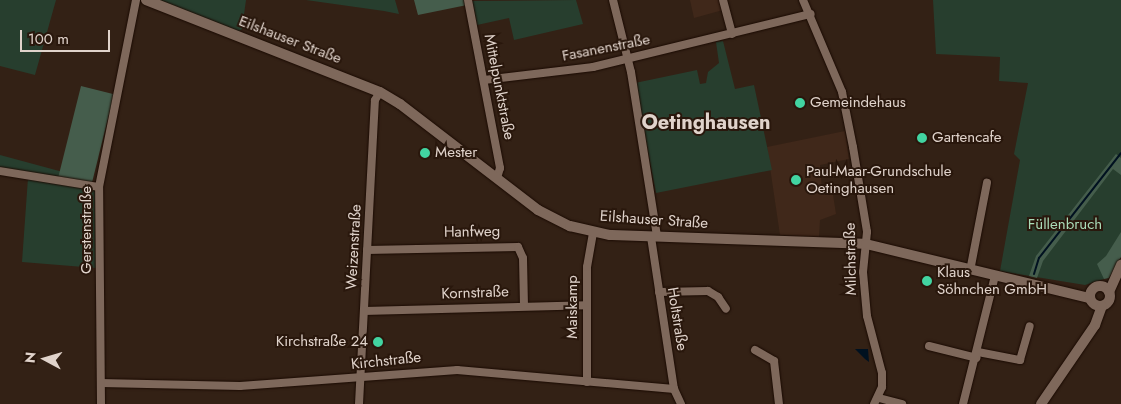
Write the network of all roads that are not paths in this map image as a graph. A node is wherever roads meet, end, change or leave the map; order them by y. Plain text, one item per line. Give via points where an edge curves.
1 (136, 0) edge
2 (146, 0) edge
3 (468, 0) edge
4 (615, 0) edge
5 (723, 0) edge
6 (803, 0) edge
7 (811, 14) junction
8 (732, 34) junction
9 (628, 59) junction
10 (484, 80) junction
11 (380, 92) junction
12 (0, 171) edge
13 (497, 178) junction
14 (988, 183) dead end
15 (99, 187) junction
16 (594, 232) junction
17 (654, 237) junction
18 (866, 244) junction
19 (367, 250) junction
20 (1120, 266) edge
21 (970, 271) junction
22 (995, 276) junction
23 (1106, 289) junction
24 (658, 292) junction
25 (1094, 300) junction
26 (586, 305) junction
27 (524, 306) junction
28 (726, 309) dead end
29 (364, 311) junction
30 (1030, 326) dead end
31 (929, 346) dead end
32 (755, 350) dead end
33 (978, 355) junction
34 (360, 377) junction
35 (587, 382) junction
36 (101, 383) junction
37 (674, 389) junction
38 (877, 401) edge
39 (101, 404) edge
40 (359, 404) edge
41 (681, 404) edge
42 (779, 404) edge
43 (902, 404) edge
44 (963, 404) edge
45 (1042, 404) edge

1 - 15 street, Gerstenstraße
2 - 11 street, Eilshauser Straße
3 - 10 street, Mittelpunktstraße
4 - 9 street, Holtstraße
5 - 8 street
6 - 7 street, Milchstraße
7 - 8 street, Fasanenstraße
7 - 18 street, Milchstraße via 842,92 867,232
8 - 9 street, Fasanenstraße
9 - 10 street, Fasanenstraße via 593,67
9 - 17 street, Holtstraße
10 - 13 street, Mittelpunktstraße via 500,168
11 - 13 street, Eilshauser Straße
11 - 19 street, Weizenstraße via 375,100
12 - 15 street
13 - 16 street, Eilshauser Straße via 553,218
14 - 21 street
15 - 36 street, Gerstenstraße
16 - 17 street, Eilshauser Straße
16 - 26 street, Maiskamp via 587,267
17 - 18 street, Eilshauser Straße
17 - 24 street, Holtstraße
18 - 21 street, Eilshauser Straße
18 - 38 street, Milchstraße via 864,298 882,373
19 - 27 street, Hanfweg via 518,247 523,258
19 - 29 street, Weizenstraße
20 - 23 street
21 - 22 street, Eilshauser Straße
22 - 25 street, Eilshauser Straße via 1066,290
22 - 33 street
23 - 25 street
23 - 25 street via 1109,301
24 - 28 street via 708,291 718,297
24 - 37 street, Holtstraße
25 - 45 street via 1088,331
26 - 27 street, Kornstraße
26 - 35 street, Maiskamp
27 - 29 street, Kornstraße
29 - 34 street, Weizenstraße
30 - 33 street via 1020,360
31 - 33 street
32 - 42 street via 774,361
33 - 44 street
34 - 35 street, Kirchstraße via 457,370
34 - 36 street, Kirchstraße via 240,386
34 - 40 street, Weizenstraße
35 - 37 street, Kirchstraße
36 - 39 street, Gerstenstraße
37 - 41 street, Holtstraße
38 - 43 street

